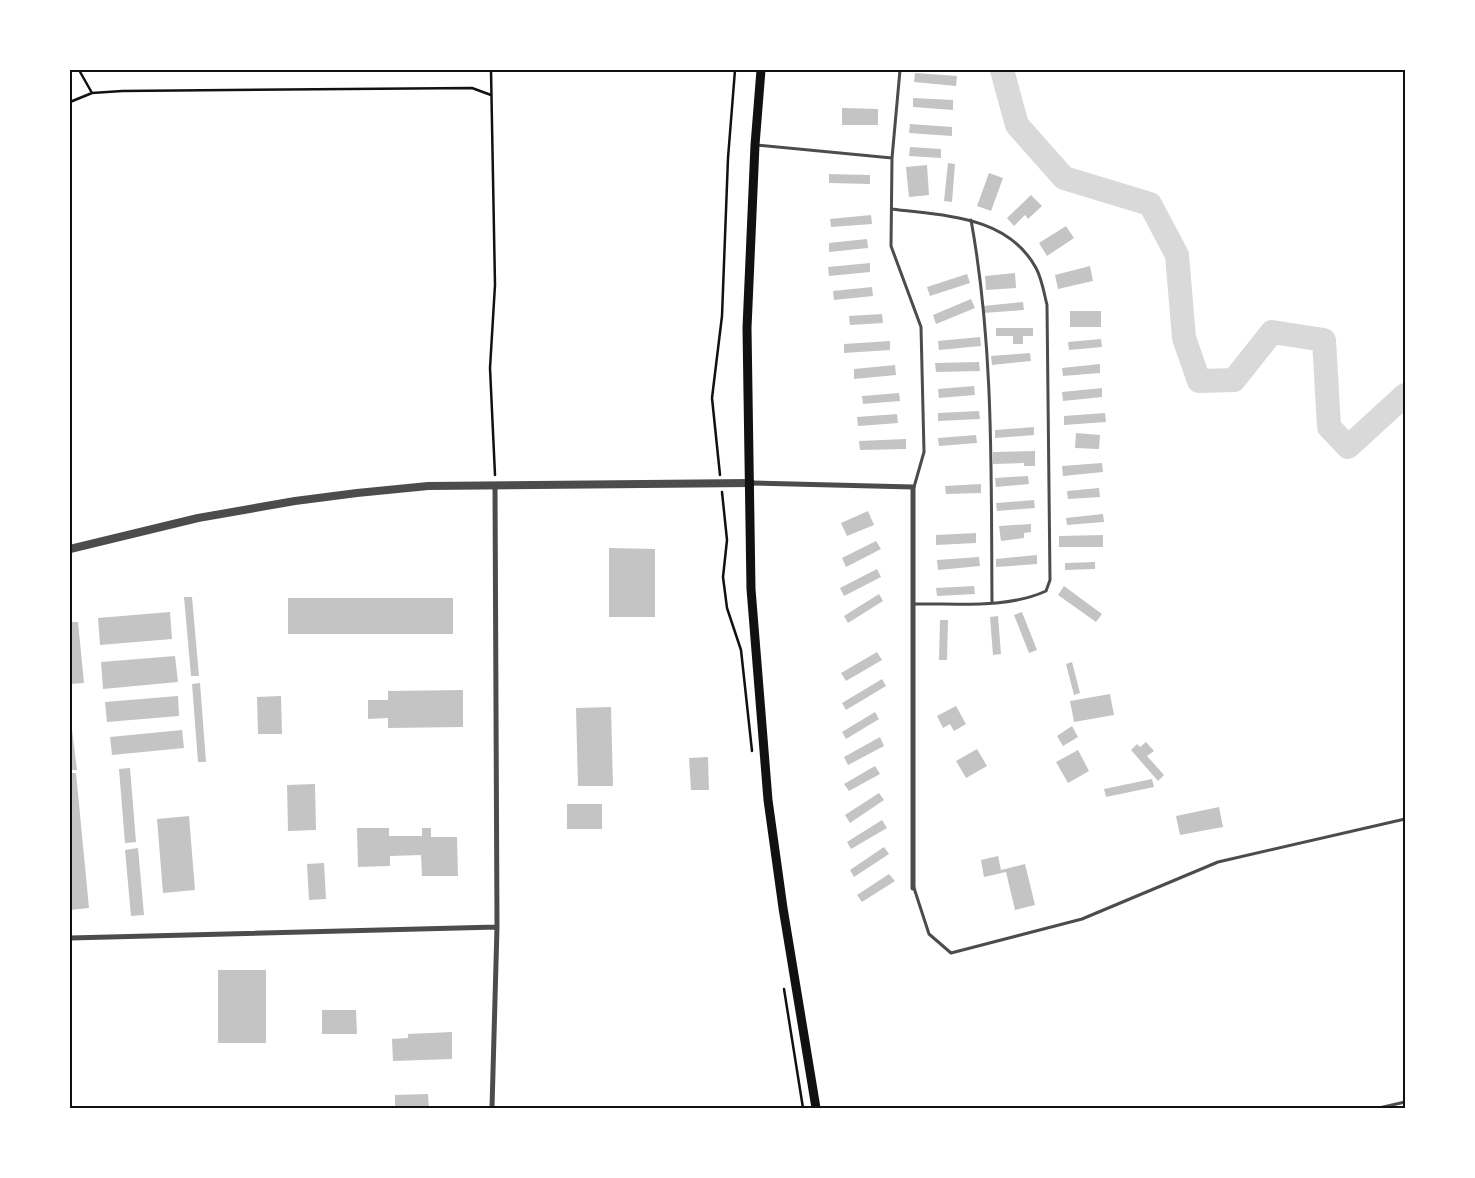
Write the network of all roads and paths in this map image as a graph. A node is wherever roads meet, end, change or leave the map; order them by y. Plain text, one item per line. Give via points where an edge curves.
1 (79, 70) edge
2 (491, 70) edge
3 (761, 70) edge
4 (900, 70) edge
5 (92, 93) junction
6 (491, 95) junction
7 (70, 102) edge
8 (755, 145) junction
9 (892, 158) junction
10 (892, 209) junction
11 (971, 220) junction
12 (750, 483) junction
13 (495, 486) junction
14 (913, 487) junction
15 (70, 549) edge
16 (992, 603) junction
17 (913, 604) junction
18 (1405, 819) edge
19 (914, 888) joint
20 (497, 927) junction
21 (70, 938) edge
22 (1405, 1102) edge
23 (492, 1108) edge
24 (816, 1108) edge
25 (1379, 1108) edge

1 - 5 path
2 - 6 path
3 - 8 main road
4 - 9 lane
5 - 6 path via 472,88
5 - 7 path
6 - 13 path via 495,285 490,368
8 - 9 lane
8 - 12 main road via 747,328
9 - 10 lane
10 - 11 lane
10 - 14 lane via 891,246 921,327 924,452
11 - 16 lane via 979,266 990,392
11 - 16 lane via 998,230 1018,246 1036,268 1047,305 1050,580 1046,591 1034,597
12 - 13 street
12 - 14 street
12 - 24 main road via 751,588 768,800
13 - 15 street via 428,486 294,501 198,518
13 - 20 street
14 - 17 street
16 - 17 lane
17 - 19 street
18 - 19 lane via 1218,862 1082,918 951,953 929,934
20 - 21 street
20 - 23 street
22 - 25 lane

